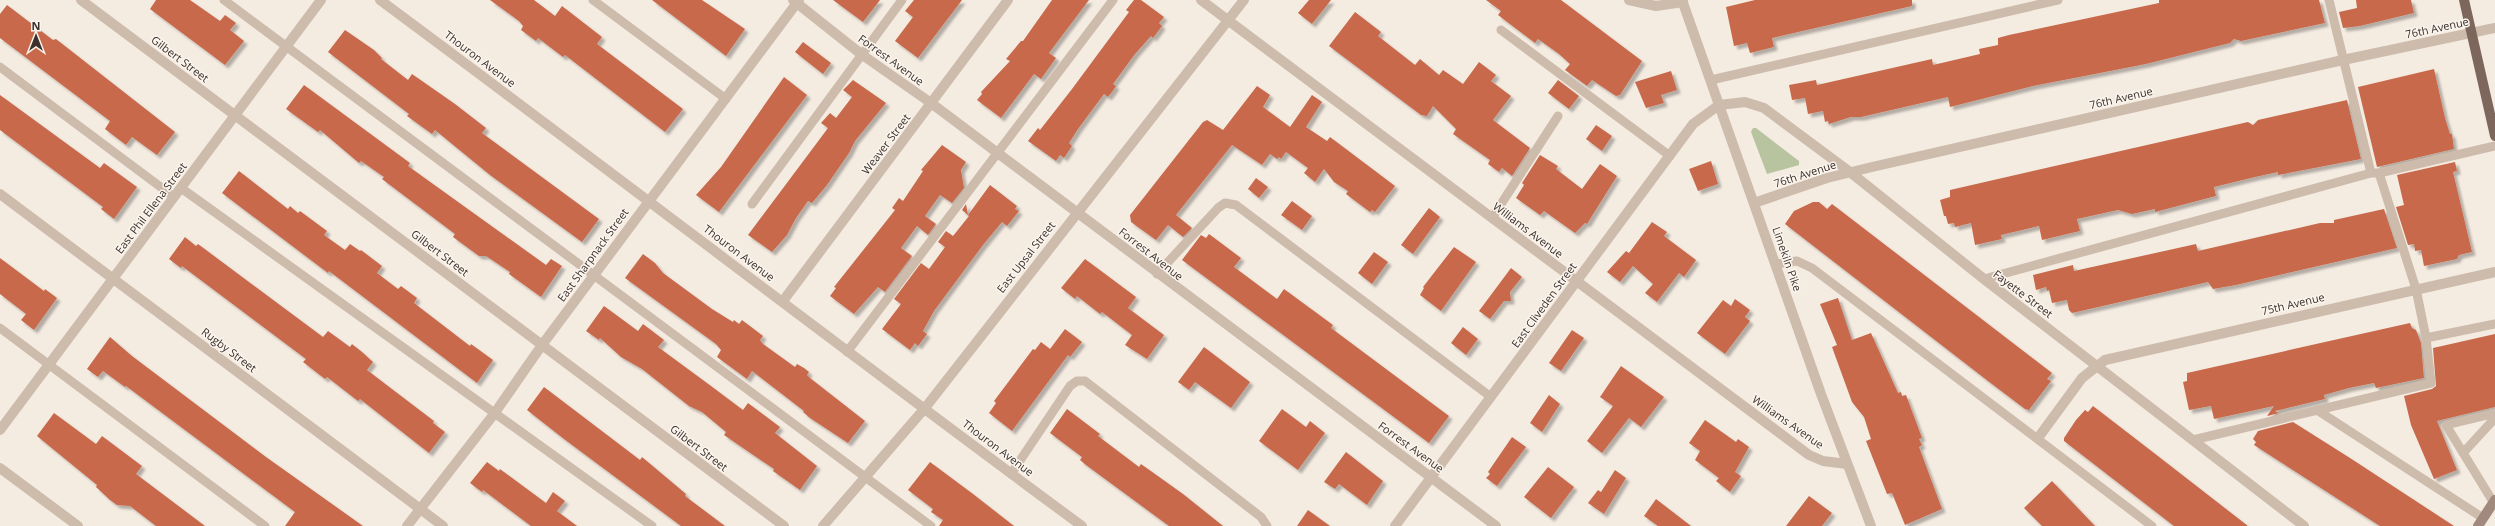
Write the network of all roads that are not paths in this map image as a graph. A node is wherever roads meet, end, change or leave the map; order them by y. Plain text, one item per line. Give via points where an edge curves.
1 (81, 0) edge
2 (224, 0) edge
3 (321, 0) edge
4 (380, 0) edge
5 (593, 0) edge
6 (902, 0) edge
7 (1008, 0) edge
8 (1113, 0) edge
9 (1201, 0) edge
10 (1244, 0) edge
11 (1629, 0) edge
12 (2058, 0) edge
13 (2329, 0) edge
14 (2464, 0) edge
15 (796, 1) edge
16 (1683, 1) edge
17 (1228, 20) junction
18 (2495, 28) edge
19 (1501, 30) dead end
20 (2471, 33) junction
21 (286, 47) junction
22 (861, 54) junction
23 (2343, 60) junction
24 (0, 67) edge
25 (1711, 80) junction
26 (726, 99) junction
27 (931, 103) junction
28 (1719, 104) junction
29 (236, 116) junction
30 (1558, 116) dead end
31 (2495, 136) edge
32 (2495, 146) edge
33 (997, 152) junction
34 (1670, 156) junction
35 (1850, 172) junction
36 (2375, 173) junction
37 (180, 188) junction
38 (0, 194) edge
39 (174, 197) junction
40 (649, 199) junction
41 (1754, 203) junction
42 (752, 204) dead end
43 (1077, 212) junction
44 (1492, 218) junction
45 (1776, 264) junction
46 (2495, 272) edge
47 (1157, 274) junction
48 (592, 276) junction
49 (114, 279) junction
50 (1984, 279) junction
51 (1576, 281) junction
52 (2416, 289) junction
53 (783, 301) junction
54 (2495, 324) edge
55 (0, 328) edge
56 (2426, 338) junction
57 (542, 345) junction
58 (847, 352) junction
59 (2097, 364) junction
60 (49, 365) junction
61 (1491, 396) junction
62 (924, 408) junction
63 (2317, 410) junction
64 (2495, 413) edge
65 (494, 414) junction
66 (2495, 418) edge
67 (0, 430) edge
68 (2038, 438) junction
69 (2193, 440) junction
70 (2463, 453) junction
71 (1847, 464) junction
72 (0, 468) edge
73 (1011, 474) junction
74 (1431, 477) junction
75 (867, 478) junction
76 (2494, 503) edge
77 (419, 508) junction
78 (2481, 522) edge
79 (78, 526) edge
80 (265, 526) edge
81 (407, 526) edge
82 (443, 526) edge
83 (652, 526) edge
84 (784, 526) edge
85 (823, 526) edge
86 (931, 526) edge
87 (1082, 526) edge
88 (1267, 526) edge
89 (1395, 526) edge
90 (1496, 526) edge
91 (1871, 526) edge
92 (2152, 526) edge
93 (2304, 526) edge

1 - 29 street, Gilbert Street
2 - 21 lane
3 - 21 street, East Phil Ellena Street
4 - 40 street, Thouron Avenue
5 - 26 lane
6 - 22 lane
7 - 27 street, Weaver Street
8 - 33 lane
9 - 17 street, Williams Avenue
10 - 17 street, East Upsal Street
11 - 16 street via 1656,6
12 - 25 lane
13 - 23 lane
14 - 20 main road
15 - 22 street, Forrest Avenue
15 - 26 street, East Sharpnack Street
16 - 25 street, Limekiln Pike
17 - 43 street, East Upsal Street
17 - 44 street, Williams Avenue
18 - 20 street, 76th Avenue
19 - 34 lane
20 - 23 street, 76th Avenue
20 - 31 main road
21 - 29 street, East Phil Ellena Street
21 - 48 lane
22 - 27 street, Forrest Avenue
22 - 42 lane
23 - 35 street, 76th Avenue
23 - 36 lane
24 - 39 lane
25 - 28 street, Limekiln Pike
26 - 40 street, East Sharpnack Street
27 - 33 street, Forrest Avenue
27 - 53 street, Weaver Street
28 - 34 street, East Cliveden Street via 1693,124
28 - 35 street, Fayette Street via 1745,102 1760,106
28 - 41 street, Limekiln Pike
29 - 37 street, East Phil Ellena Street
29 - 57 street, Gilbert Street
30 - 44 lane
32 - 36 lane
33 - 43 street, Forrest Avenue
33 - 58 lane
34 - 51 street, East Cliveden Street
35 - 41 street, 76th Avenue
35 - 50 street, Fayette Street
36 - 50 lane
36 - 52 lane
37 - 39 street, East Phil Ellena Street
37 - 65 lane
38 - 49 street, Rugby Street
39 - 49 street, East Phil Ellena Street
40 - 48 street, East Sharpnack Street
40 - 53 street, Thouron Avenue
41 - 45 street, Limekiln Pike
43 - 47 street, Forrest Avenue
43 - 62 street, East Upsal Street
44 - 51 street, Williams Avenue
45 - 68 lane via 1797,261 1812,268
45 - 71 street, Limekiln Pike
46 - 52 street, 75th Avenue
47 - 61 lane via 1218,208 1225,203 1236,205
47 - 74 street, Forrest Avenue
48 - 57 street, East Sharpnack Street
48 - 75 lane
49 - 60 street, East Phil Ellena Street
49 - 77 street, Rugby Street
50 - 59 street, Fayette Street
51 - 61 street, East Cliveden Street
51 - 71 street, Williams Avenue via 1809,455 1823,461
52 - 56 lane
52 - 59 street, 75th Avenue via 2116,357
53 - 58 street, Thouron Avenue
54 - 56 lane
55 - 60 lane
56 - 63 lane via 2431,383
57 - 65 street, East Sharpnack Street
57 - 84 street, Gilbert Street
58 - 62 street, Thouron Avenue
59 - 68 street via 2082,378
59 - 69 street, Fayette Street
60 - 67 street, East Phil Ellena Street
60 - 80 lane
61 - 74 street, East Cliveden Street
62 - 73 street, Thouron Avenue
62 - 75 street, East Upsal Street
63 - 69 lane
63 - 78 lane
64 - 70 lane via 2446,425
65 - 77 street, East Sharpnack Street
65 - 83 lane
66 - 70 lane
68 - 92 lane
69 - 93 street, Fayette Street
70 - 76 lane
71 - 91 street, Limekiln Pike
72 - 79 street
73 - 87 street, Thouron Avenue
73 - 88 lane via 1070,386 1077,381 1085,381 1261,517
74 - 89 street, East Cliveden Street
74 - 90 street, Forrest Avenue
75 - 85 street, East Upsal Street
75 - 86 lane
76 - 78 main road
77 - 81 street, East Sharpnack Street
77 - 82 street, Rugby Street

